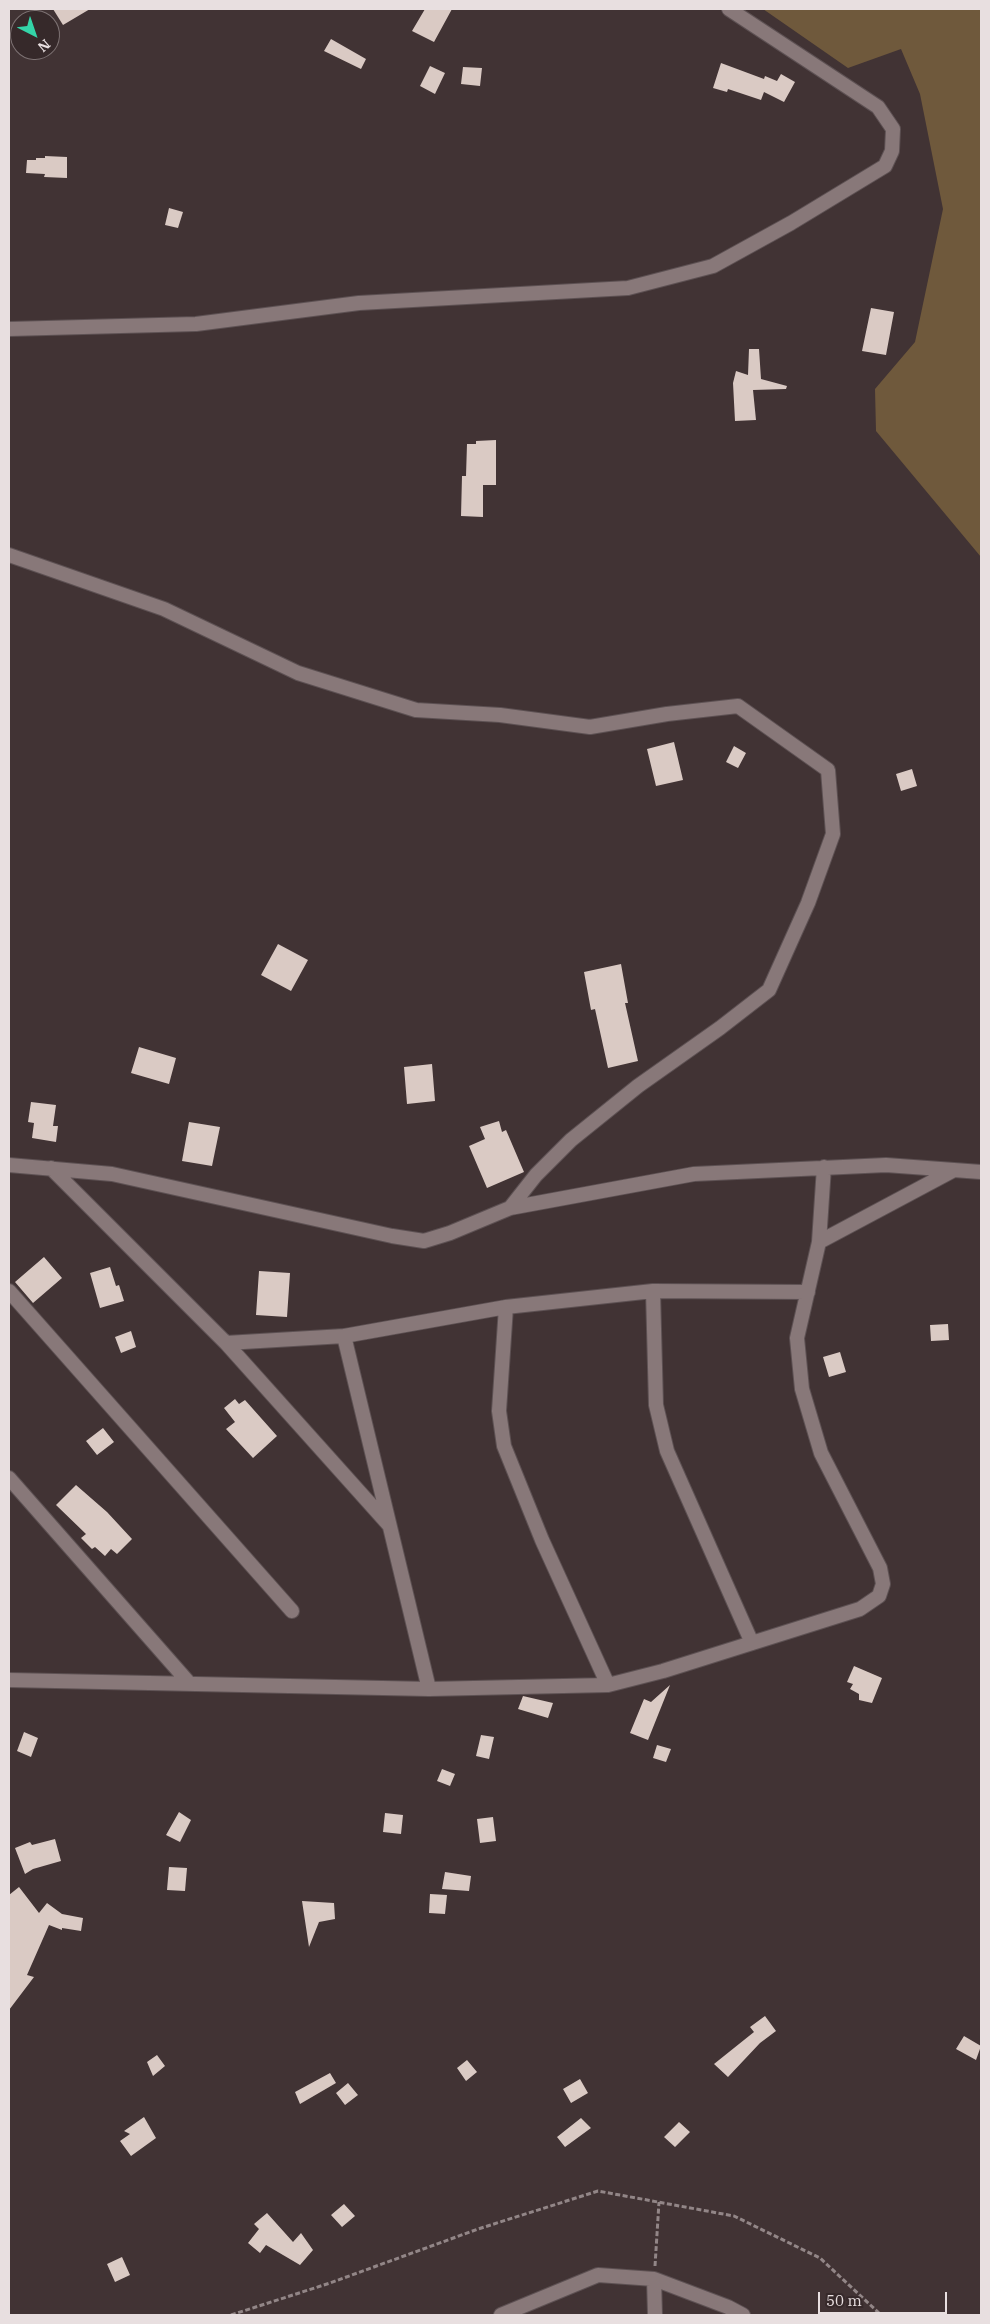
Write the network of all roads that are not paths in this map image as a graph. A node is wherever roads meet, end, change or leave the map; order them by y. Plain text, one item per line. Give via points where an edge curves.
1 (729, 9) edge
2 (9, 330) edge
3 (9, 555) edge
4 (9, 1165) edge
5 (51, 1168) junction
6 (824, 1168) junction
7 (954, 1170) junction
8 (981, 1172) edge
9 (510, 1208) junction
10 (819, 1242) junction
11 (9, 1291) edge
12 (653, 1291) junction
13 (808, 1292) junction
14 (506, 1308) junction
15 (344, 1336) junction
16 (226, 1343) junction
17 (9, 1478) edge
18 (389, 1525) junction
19 (292, 1611) dead end
20 (752, 1643) junction
21 (9, 1680) edge
22 (190, 1684) junction
23 (608, 1685) junction
24 (429, 1688) junction
25 (654, 2279) junction
26 (501, 2315) edge
27 (654, 2315) edge
28 (743, 2315) edge

1 - 2 street via 878,107 893,129 892,151 885,166 713,266 628,288 359,303 196,324
3 - 9 street via 164,609 298,673 416,710 500,715 590,727 738,706 828,770 833,834 808,903 769,990 570,1140
4 - 5 street
5 - 9 street via 112,1174 424,1241
5 - 16 street
6 - 7 street via 886,1164
6 - 9 street via 694,1174
6 - 10 street
7 - 8 street
7 - 10 street
10 - 13 street
11 - 19 street
12 - 13 street
12 - 14 street
12 - 20 street via 656,1406 667,1450
13 - 20 street via 797,1338 802,1389 820,1453 880,1568 884,1584 879,1596 860,1609
14 - 15 street
14 - 23 street via 499,1411 504,1446 542,1540
15 - 16 street
15 - 18 street
16 - 18 street
17 - 22 street
18 - 24 street
20 - 23 street
21 - 22 street
22 - 24 street
23 - 24 street
25 - 26 street via 598,2275
25 - 27 street
25 - 28 street

